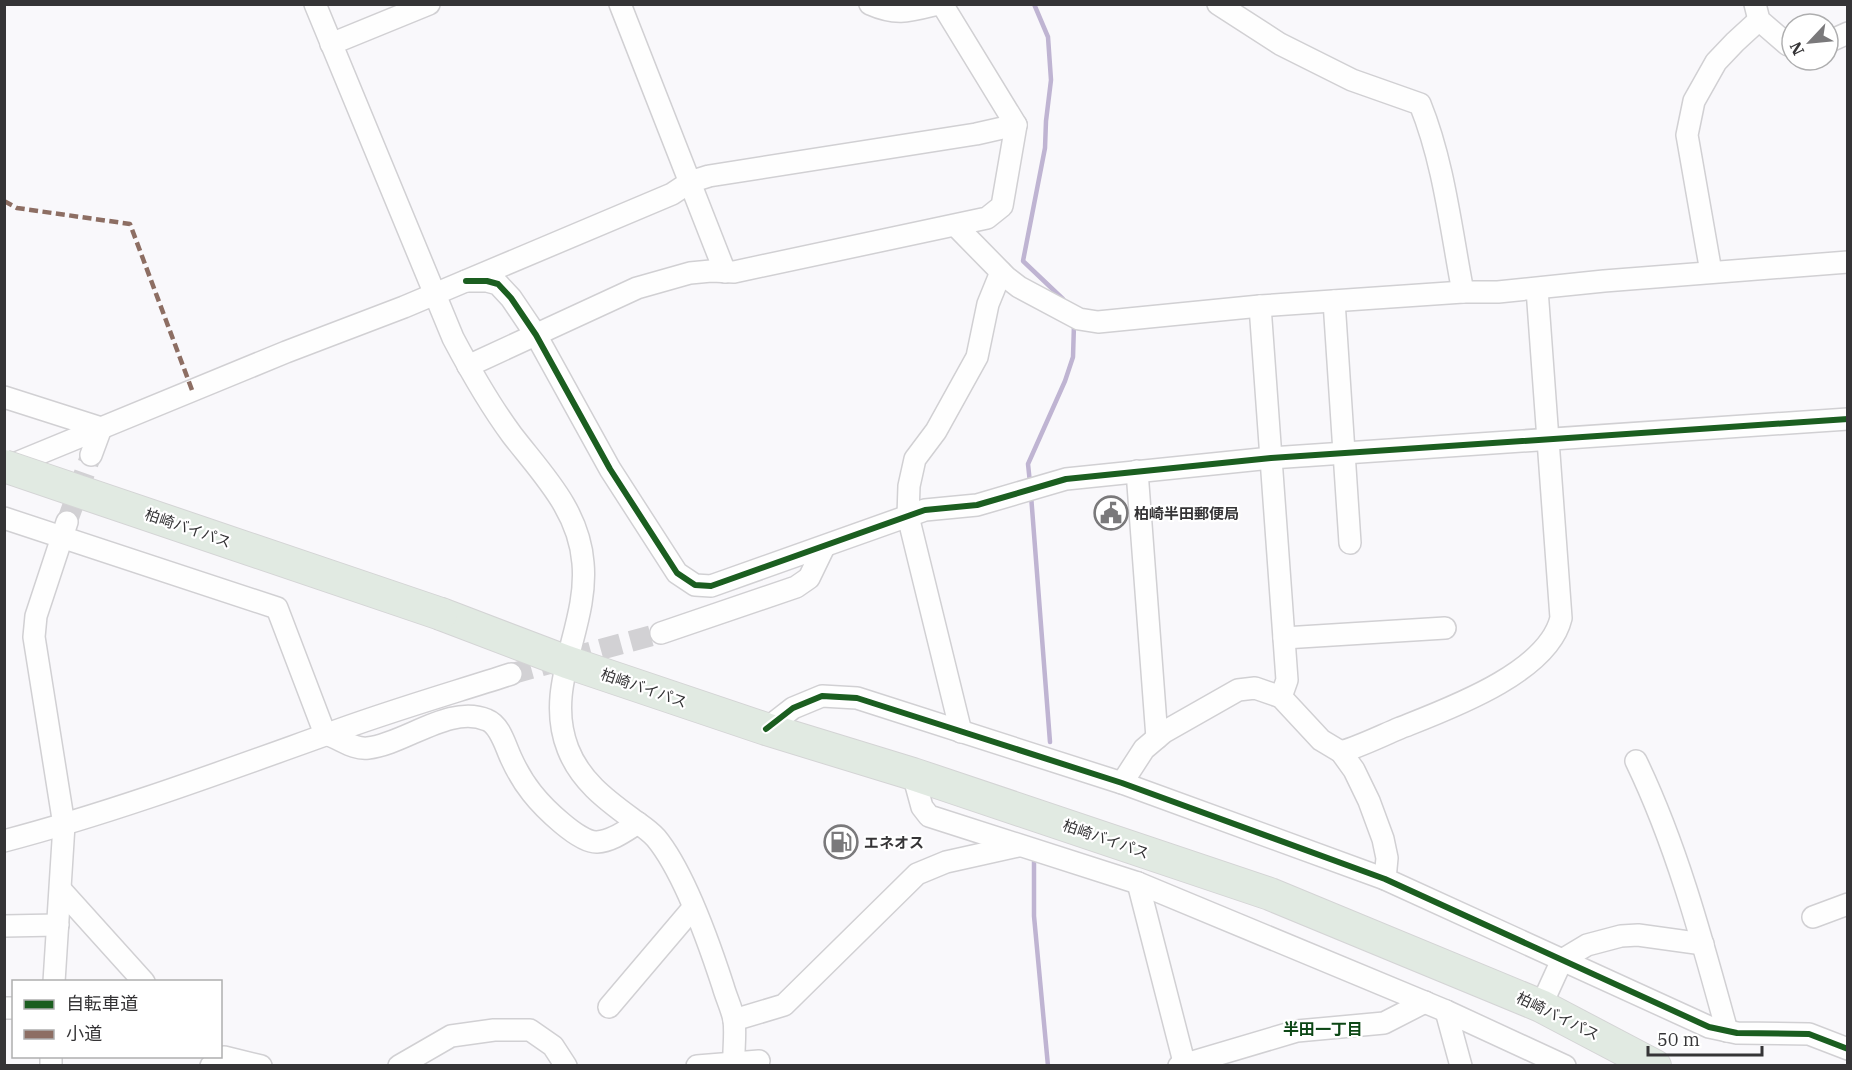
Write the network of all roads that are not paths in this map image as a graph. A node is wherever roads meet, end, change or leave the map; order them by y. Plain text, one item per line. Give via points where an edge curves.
1 (315, 4) edge
2 (429, 4) edge
3 (620, 4) edge
4 (870, 4) edge
5 (940, 4) edge
6 (1218, 4) edge
7 (1757, 12) edge
8 (1780, 36) edge
9 (331, 44) junction
10 (1016, 125) junction
11 (690, 182) junction
12 (956, 226) junction
13 (1848, 262) edge
14 (725, 272) junction
15 (1001, 272) junction
16 (1711, 272) junction
17 (466, 281) junction
18 (1537, 289) junction
19 (1462, 292) junction
20 (435, 294) junction
21 (1334, 301) junction
22 (1260, 306) junction
23 (536, 336) junction
24 (468, 366) junction
25 (4, 397) edge
26 (1848, 419) edge
27 (100, 428) junction
28 (1549, 440) junction
29 (1345, 454) junction
30 (91, 455) tunnel mouth
31 (1271, 458) junction
32 (4, 467) edge
33 (1137, 471) junction
34 (4, 480) edge
35 (908, 516) junction
36 (4, 519) edge
37 (64, 530) junction
38 (1350, 543) dead end
39 (824, 547) junction
40 (441, 619) junction
41 (1445, 628) dead end
42 (662, 633) tunnel mouth
43 (1284, 638) junction
44 (554, 657) junction
45 (511, 674) tunnel mouth
46 (1281, 697) junction
47 (766, 729) junction
48 (962, 732) junction
49 (325, 734) junction
50 (1156, 738) junction
51 (1341, 752) junction
52 (1636, 761) dead end
53 (913, 774) junction
54 (1122, 783) junction
55 (638, 823) junction
56 (64, 825) junction
57 (4, 841) edge
58 (1018, 846) junction
59 (1385, 879) junction
60 (1138, 883) junction
61 (61, 890) junction
62 (1848, 904) edge
63 (693, 908) junction
64 (1813, 917) dead end
65 (58, 925) junction
66 (4, 926) edge
67 (1703, 944) junction
68 (1562, 960) junction
69 (54, 980) edge
70 (143, 980) edge
71 (1425, 1002) junction
72 (1541, 1006) junction
73 (609, 1007) dead end
74 (1446, 1011) junction
75 (734, 1020) junction
76 (1727, 1031) junction
77 (1848, 1049) edge
78 (219, 1058) edge
79 (759, 1061) dead end
80 (734, 1064) edge
81 (261, 1065) edge
82 (399, 1065) edge
83 (566, 1065) edge
84 (697, 1065) edge
85 (1183, 1065) edge
86 (1461, 1065) edge
87 (1565, 1065) edge
88 (1655, 1065) edge

1 - 9 street
2 - 9 street
3 - 11 street
4 - 5 street via 887,12 906,12
5 - 10 street
6 - 19 street via 1280,44 1352,80 1420,104 1442,180
7 - 8 street
7 - 16 street via 1716,62 1694,101 1687,135
9 - 20 street
10 - 11 street
10 - 12 street via 1002,206 987,218
11 - 14 street
11 - 17 street via 672,194
12 - 14 street
12 - 15 street
13 - 16 street
14 - 23 street via 690,273 637,288
15 - 22 street via 1019,287 1079,319 1098,322
15 - 35 street via 988,304 977,357 936,431 915,459
16 - 18 street
17 - 20 street
17 - 23 street via 498,284
18 - 19 street
18 - 28 street
19 - 21 street
20 - 24 street
20 - 27 street
21 - 22 street
21 - 29 street
22 - 31 street
23 - 24 street
23 - 39 street via 610,470 677,573 695,585 711,586
24 - 44 street via 511,434 556,490 580,542 584,564 581,604
25 - 27 street
26 - 28 street
27 - 30 street
27 - 32 street
28 - 29 street
28 - 51 street via 1561,618 1550,641 1526,666 1488,691
29 - 31 street
29 - 38 street
31 - 33 street
31 - 43 street
32 - 40 highway, 柏崎バイパス, bridge
33 - 35 street via 1066,479 977,505 925,510
33 - 50 street
34 - 40 highway, 柏崎バイパス
35 - 39 street
35 - 48 street
36 - 37 street
37 - 49 street via 278,608
37 - 56 street via 36,616 34,637
39 - 42 street via 809,578 796,588
40 - 44 highway, 柏崎バイパス
41 - 43 street
43 - 46 street via 1287,680
44 - 47 highway, 柏崎バイパス
44 - 55 street via 568,750 590,785
45 - 49 street
46 - 50 street via 1255,688 1238,690
46 - 51 street via 1321,740
47 - 48 street via 793,708 822,696 857,698
47 - 53 highway, 柏崎バイパス
48 - 54 street
49 - 55 street via 368,748 447,719 470,716 489,720 532,792 577,834 594,843
49 - 56 street via 158,796
50 - 54 street
51 - 59 street via 1369,801 1383,839 1387,858
52 - 67 street via 1669,841
53 - 58 street via 922,807 929,816
53 - 72 highway, 柏崎バイパス via 1270,894
54 - 59 street
55 - 63 street via 655,837 668,856
56 - 57 street
56 - 61 street
58 - 60 street
58 - 75 street via 946,862 917,874 784,1005
59 - 68 street
60 - 71 street
60 - 85 street
61 - 65 street
61 - 70 street
62 - 64 street
63 - 73 street
63 - 75 street
65 - 66 street
65 - 69 street
67 - 68 street via 1621,936 1587,945
67 - 76 street
68 - 72 street
68 - 76 street via 1709,1027
71 - 74 street
71 - 85 street via 1384,1023 1297,1031
72 - 88 highway, 柏崎バイパス
74 - 86 street
74 - 87 street
75 - 80 street
76 - 77 street via 1809,1034
78 - 81 street
79 - 80 street
80 - 84 street
82 - 83 street via 451,1036 494,1030 530,1030 554,1046

